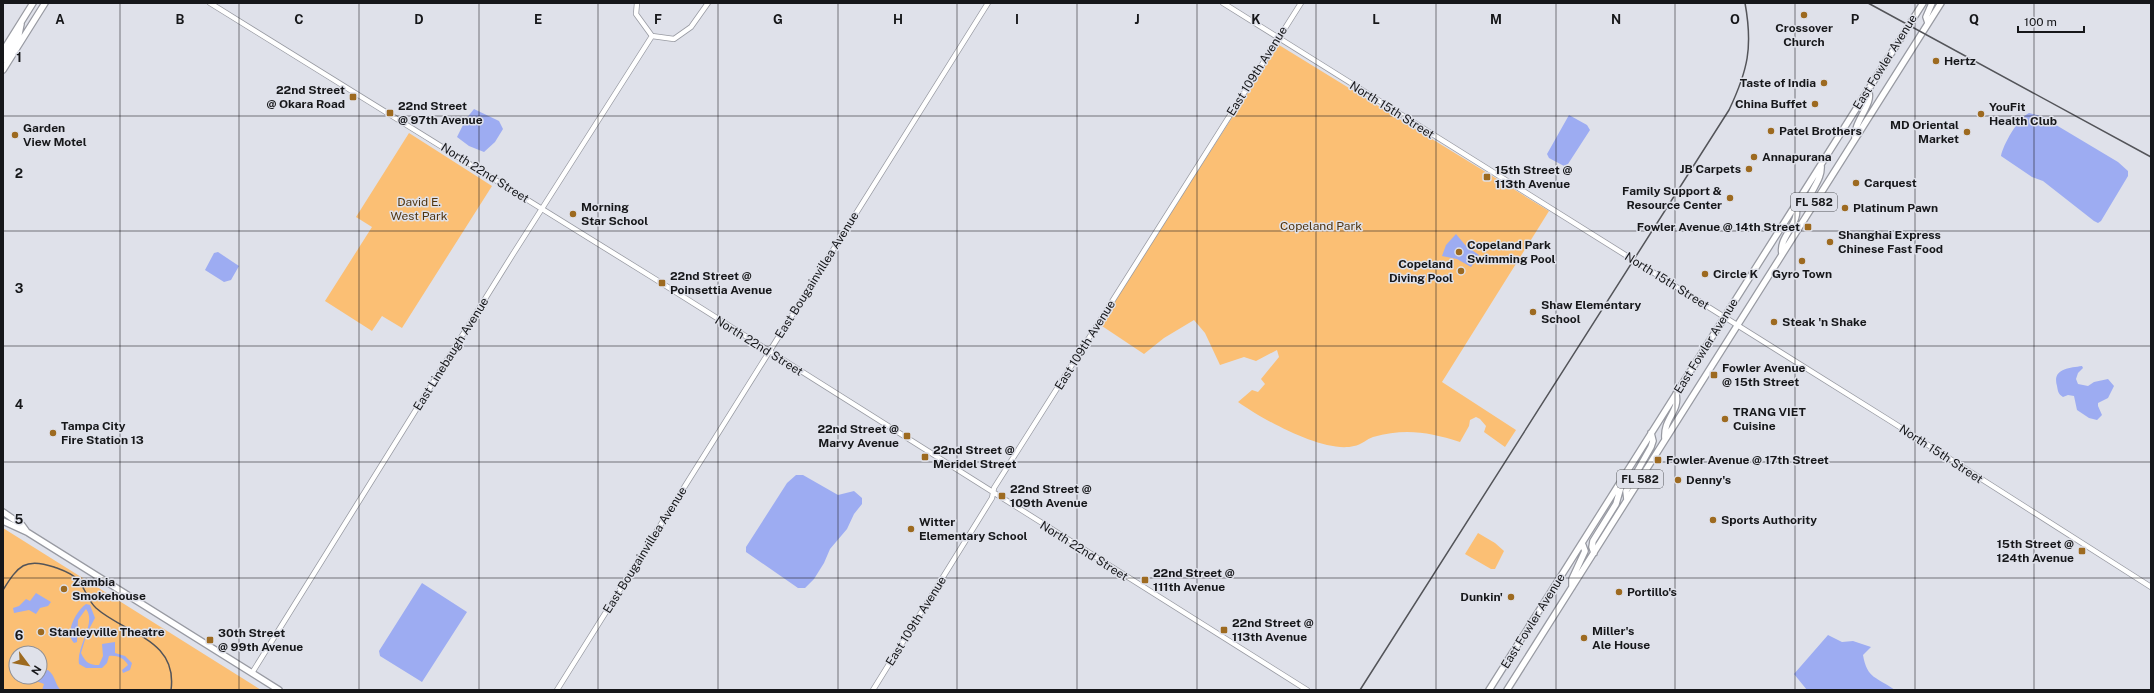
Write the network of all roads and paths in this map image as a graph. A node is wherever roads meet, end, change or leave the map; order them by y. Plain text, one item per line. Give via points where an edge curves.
1 (33, 3) edge
2 (45, 3) edge
3 (210, 3) edge
4 (637, 3) edge
5 (708, 3) edge
6 (988, 3) edge
7 (1223, 3) edge
8 (1301, 3) edge
9 (1923, 3) edge
10 (1932, 3) edge
11 (1941, 3) edge
12 (22, 20) junction
13 (1928, 24) junction
14 (652, 36) junction
15 (1278, 39) junction
16 (3, 51) edge
17 (3, 60) edge
18 (3, 70) edge
19 (1868, 90) junction
20 (1854, 138) junction
21 (1821, 164) junction
22 (1795, 205) junction
23 (542, 209) junction
24 (1809, 211) junction
25 (1782, 254) junction
26 (1724, 317) junction
27 (1737, 325) junction
28 (768, 352) junction
29 (1676, 394) junction
30 (1651, 433) junction
31 (1665, 439) junction
32 (1622, 480) junction
33 (993, 494) junction
34 (1627, 500) junction
35 (3, 512) edge
36 (3, 521) edge
37 (27, 532) junction
38 (1582, 543) junction
39 (1594, 553) junction
40 (1572, 587) junction
41 (2151, 587) edge
42 (252, 673) junction
43 (279, 690) edge
44 (557, 690) edge
45 (873, 690) edge
46 (1307, 690) edge
47 (1489, 690) edge
48 (1507, 690) edge

1 - 12 main road
2 - 18 main road
3 - 23 street, North 22nd Street
4 - 14 street via 636,14
5 - 14 street via 692,27 674,39
6 - 28 street, East Bougainvillea Avenue
7 - 15 street, North 15th Street
8 - 15 street, East 109th Avenue
9 - 19 main road, East Fowler Avenue / FL 582
10 - 13 main road via 1926,17
11 - 13 main road, East Fowler Avenue / FL 582
12 - 16 main road
12 - 17 main road via 19,34
13 - 20 main road, East Fowler Avenue / FL 582
14 - 23 street, East Linebaugh Avenue
15 - 26 street, North 15th Street
15 - 33 street, East 109th Avenue via 994,488
19 - 20 main road via 1870,99 1854,130
19 - 21 main road, East Fowler Avenue / FL 582
20 - 24 main road, East Fowler Avenue / FL 582
21 - 22 main road, East Fowler Avenue / FL 582
21 - 24 main road via 1822,174 1808,200
22 - 25 main road via 1796,216 1782,242
22 - 26 main road, East Fowler Avenue / FL 582
23 - 28 street, North 22nd Street
23 - 42 street, East Linebaugh Avenue
24 - 25 main road, East Fowler Avenue / FL 582
25 - 27 main road, East Fowler Avenue / FL 582
26 - 27 street, North 15th Street
26 - 29 main road, East Fowler Avenue / FL 582
27 - 31 main road, East Fowler Avenue / FL 582
27 - 41 street, North 15th Street
28 - 33 street, North 22nd Street
28 - 44 street, East Bougainvillea Avenue
29 - 30 main road, East Fowler Avenue / FL 582
29 - 31 main road via 1675,408 1664,429
30 - 32 main road, East Fowler Avenue / FL 582
30 - 34 main road via 1653,444 1626,491
31 - 34 main road, East Fowler Avenue / FL 582
32 - 38 main road, East Fowler Avenue / FL 582
32 - 39 main road via 1616,504 1593,541
33 - 45 street, East 109th Avenue
33 - 46 street, North 22nd Street
34 - 39 main road, East Fowler Avenue / FL 582
35 - 37 main road via 22,525
36 - 37 main road
37 - 42 main road
38 - 40 main road via 1585,551 1572,579
38 - 47 main road, East Fowler Avenue / FL 582
39 - 40 main road, East Fowler Avenue / FL 582
40 - 48 main road, East Fowler Avenue / FL 582
42 - 43 main road

